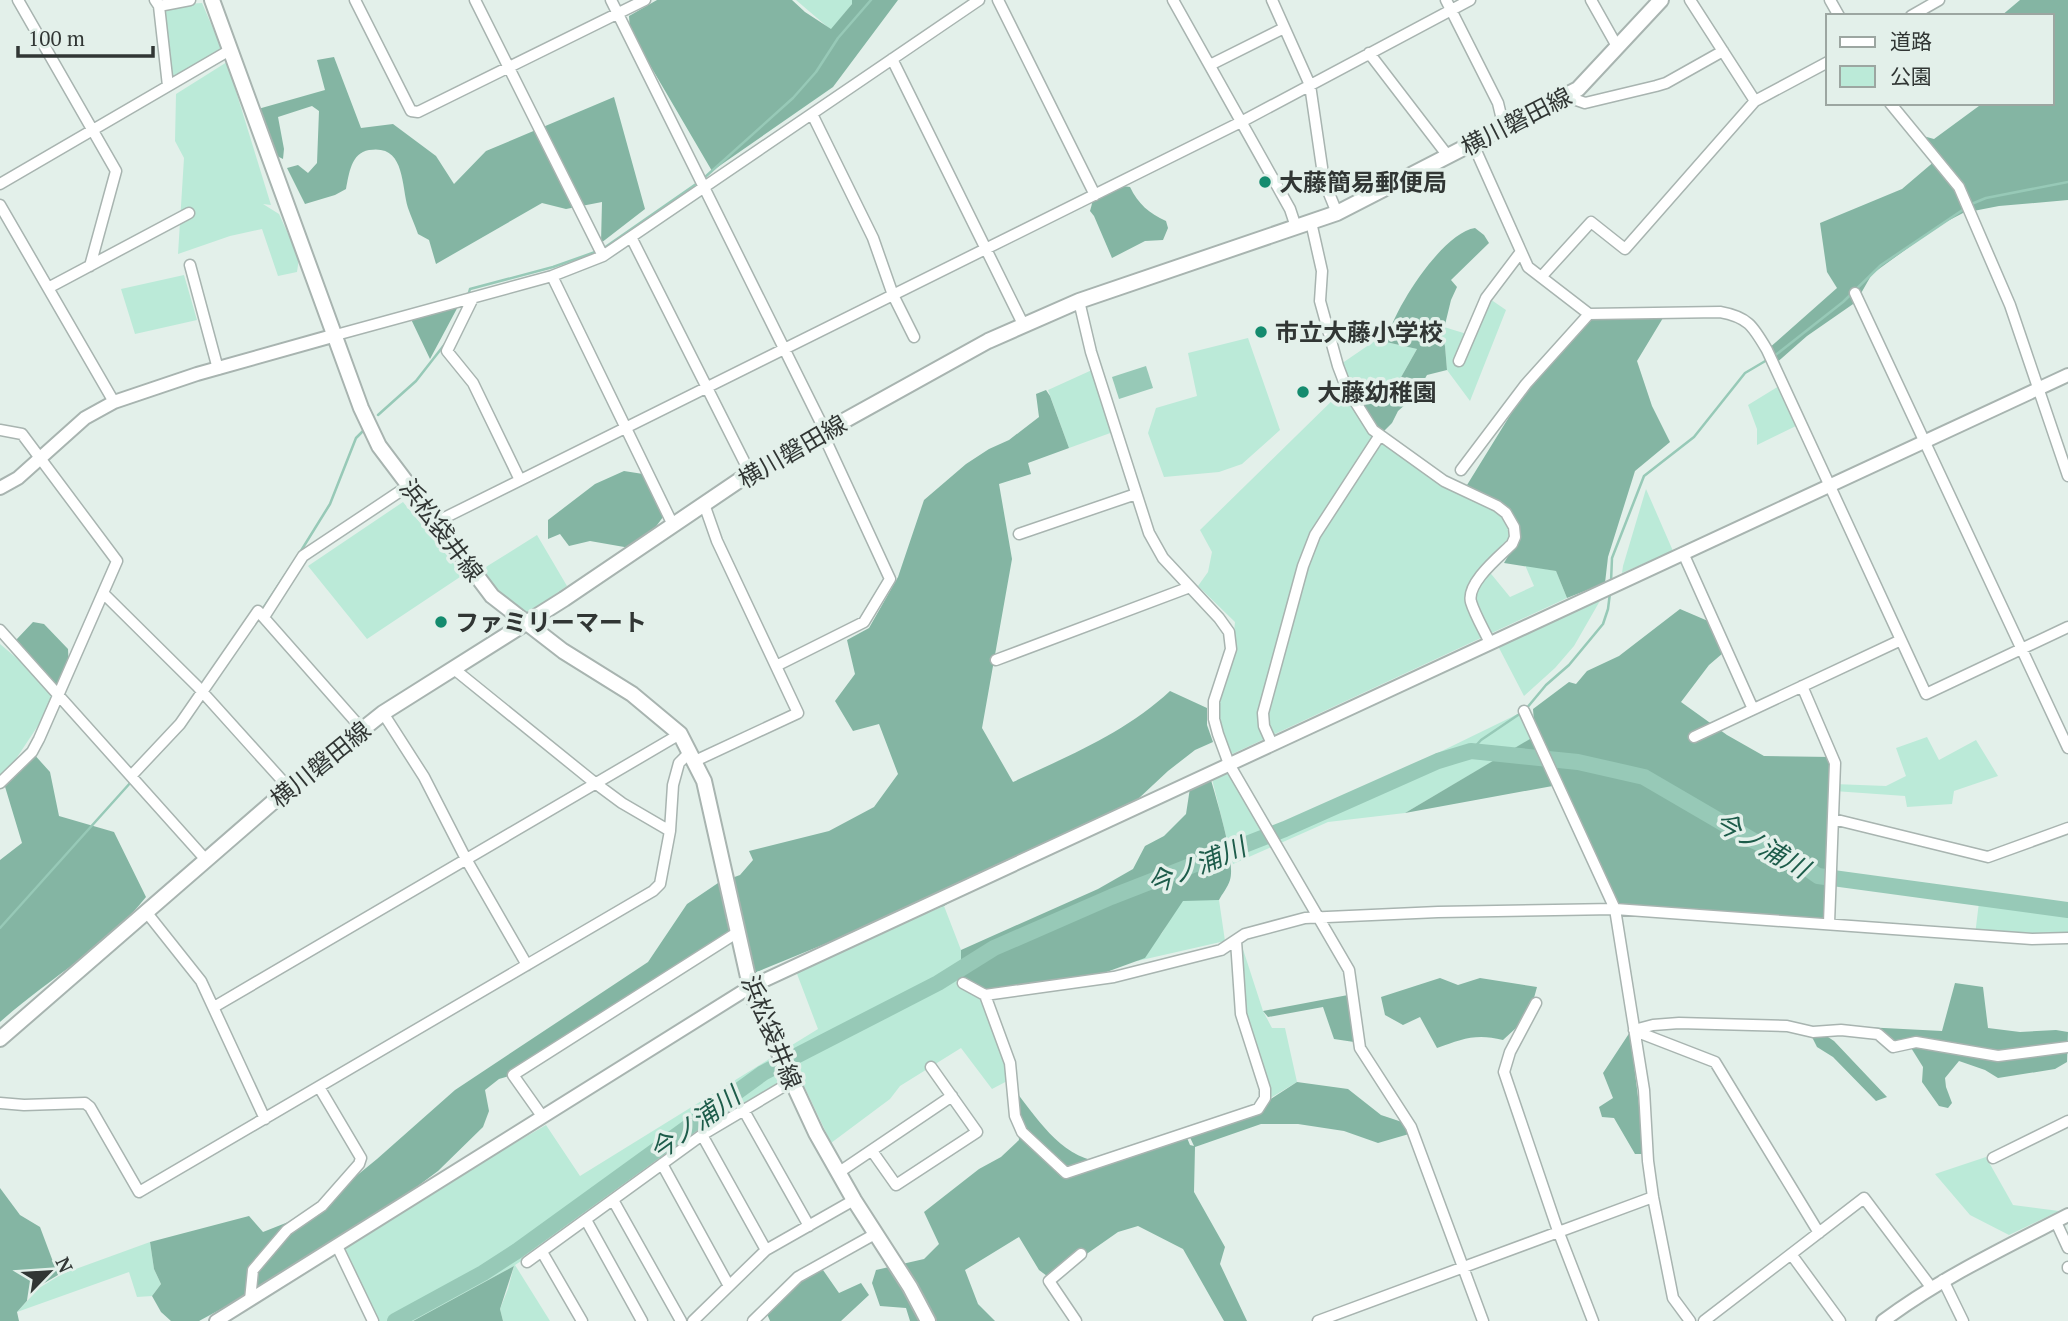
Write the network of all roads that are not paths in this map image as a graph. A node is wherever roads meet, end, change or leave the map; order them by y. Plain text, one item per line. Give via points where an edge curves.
1 (18, 0) edge
2 (190, 0) edge
3 (214, 0) edge
4 (355, 0) edge
5 (475, 0) edge
6 (611, 0) edge
7 (645, 0) edge
8 (979, 0) edge
9 (998, 0) edge
10 (1173, 0) edge
11 (1272, 0) edge
12 (1446, 0) edge
13 (1470, 0) edge
14 (1591, 0) edge
15 (1661, 0) edge
16 (1690, 0) edge
17 (1939, 0) edge
18 (157, 3) edge
19 (1451, 10) junction
20 (618, 14) junction
21 (1914, 14) edge
22 (1284, 28) junction
23 (1618, 48) junction
24 (230, 50) junction
25 (1723, 51) junction
26 (1369, 53) junction
27 (892, 59) junction
28 (1826, 63) edge
29 (1210, 65) junction
30 (509, 68) junction
31 (1310, 85) junction
32 (169, 86) junction
33 (1565, 96) junction
34 (1755, 101) junction
35 (1892, 105) edge
36 (812, 114) junction
37 (1241, 122) junction
38 (1504, 128) junction
39 (92, 131) junction
40 (1473, 144) junction
41 (1448, 156) junction
42 (0, 184) edge
43 (705, 187) junction
44 (1095, 195) junction
45 (0, 205) edge
46 (1337, 212) junction
47 (189, 213) dead end
48 (1303, 224) junction
49 (631, 237) junction
50 (985, 250) junction
51 (1520, 253) junction
52 (603, 256) junction
53 (190, 265) dead end
54 (90, 266) junction
55 (552, 276) junction
56 (1542, 276) junction
57 (48, 288) junction
58 (1855, 293) dead end
59 (893, 295) junction
60 (473, 298) junction
61 (1079, 301) junction
62 (1589, 314) junction
63 (1023, 324) junction
64 (336, 335) junction
65 (914, 337) dead end
66 (785, 350) junction
67 (1459, 361) dead end
68 (218, 369) junction
69 (2068, 375) edge
70 (707, 389) junction
71 (2037, 389) junction
72 (114, 402) junction
73 (626, 428) junction
74 (0, 430) edge
75 (823, 432) junction
76 (1380, 435) junction
77 (1924, 442) junction
78 (39, 459) junction
79 (1461, 470) dead end
80 (750, 473) junction
81 (2068, 476) edge
82 (520, 480) junction
83 (1828, 485) junction
84 (408, 486) junction
85 (0, 488) edge
86 (1136, 494) junction
87 (704, 504) junction
88 (436, 522) junction
89 (673, 525) junction
90 (1018, 534) dead end
91 (1683, 553) junction
92 (1190, 587) junction
93 (103, 593) junction
94 (262, 615) junction
95 (526, 624) junction
96 (2068, 627) edge
97 (0, 630) edge
98 (1900, 640) junction
99 (1490, 643) junction
100 (2022, 649) junction
101 (996, 660) dead end
102 (776, 666) junction
103 (454, 669) junction
104 (1802, 686) junction
105 (59, 694) junction
106 (205, 695) junction
107 (1753, 709) junction
108 (1524, 711) dead end
109 (383, 713) junction
110 (362, 729) junction
111 (680, 734) junction
112 (1694, 737) dead end
113 (1272, 744) junction
114 (2068, 748) edge
115 (693, 756) junction
116 (1229, 764) junction
117 (132, 775) junction
118 (0, 783) edge
119 (595, 783) junction
120 (289, 788) junction
121 (1833, 818) junction
122 (2068, 828) edge
123 (670, 831) junction
124 (466, 859) junction
125 (207, 861) junction
126 (1615, 909) junction
127 (147, 913) junction
128 (1318, 918) junction
129 (1829, 923) junction
130 (738, 932) junction
131 (2068, 938) edge
132 (1236, 941) junction
133 (527, 965) junction
134 (962, 983) dead end
135 (750, 987) junction
136 (985, 995) junction
137 (1536, 1003) dead end
138 (214, 1007) junction
139 (1634, 1030) junction
140 (0, 1039) edge
141 (2068, 1047) edge
142 (931, 1067) dead end
143 (785, 1068) junction
144 (319, 1087) junction
145 (952, 1096) junction
146 (0, 1103) edge
147 (743, 1109) junction
148 (542, 1116) junction
149 (265, 1119) junction
150 (2068, 1121) edge
151 (702, 1135) junction
152 (872, 1151) junction
153 (1993, 1158) dead end
154 (662, 1164) junction
155 (838, 1172) junction
156 (1654, 1197) junction
157 (613, 1200) junction
158 (854, 1200) junction
159 (2062, 1218) edge
160 (586, 1220) junction
161 (809, 1226) junction
162 (1558, 1232) junction
163 (1819, 1233) junction
164 (875, 1234) junction
165 (337, 1246) junction
166 (2068, 1248) edge
167 (766, 1250) junction
168 (542, 1252) junction
169 (1081, 1254) dead end
170 (1791, 1254) junction
171 (527, 1262) dead end
172 (1462, 1267) junction
173 (1937, 1283) junction
174 (729, 1286) junction
175 (250, 1300) junction
176 (216, 1321) edge
177 (373, 1321) edge
178 (582, 1321) edge
179 (642, 1321) edge
180 (681, 1321) edge
181 (694, 1321) edge
182 (753, 1321) edge
183 (928, 1321) edge
184 (1076, 1321) edge
185 (1318, 1321) edge
186 (1483, 1321) edge
187 (1593, 1321) edge
188 (1690, 1321) edge
189 (1704, 1321) edge
190 (1840, 1321) edge
191 (1883, 1321) edge
192 (1963, 1321) edge

1 - 39 street
2 - 18 street
3 - 24 main road, 浜松袋井線
4 - 30 street via 411,111 418,112
5 - 30 street
6 - 20 street
7 - 20 street
8 - 27 street
9 - 44 street
10 - 29 street
11 - 22 street
12 - 19 street
13 - 19 street
14 - 23 street
15 - 23 main road, 横川磐田線
16 - 25 street
17 - 21 street
18 - 32 street
19 - 26 street
19 - 38 street via 1499,103
20 - 30 street
20 - 43 street
22 - 29 street
22 - 31 street
23 - 33 main road, 横川磐田線 via 1591,78
24 - 32 street
24 - 64 main road, 浜松袋井線
25 - 33 street via 1656,86 1585,103
25 - 34 street
26 - 31 street
26 - 41 street
27 - 36 street
27 - 50 street
28 - 34 street
29 - 37 street
30 - 52 street
31 - 37 street
31 - 46 street via 1324,181
32 - 39 street
33 - 38 main road, 横川磐田線
34 - 56 street via 1625,248 1591,222
35 - 71 street via 1959,187 2010,305
36 - 43 street
36 - 59 street via 873,238
37 - 44 street
37 - 48 street
38 - 40 main road, 横川磐田線
39 - 42 street
39 - 54 street via 116,171
40 - 41 main road, 横川磐田線
40 - 51 street
41 - 46 main road, 横川磐田線
43 - 49 street
43 - 66 street
44 - 50 street
45 - 57 street
46 - 48 main road, 横川磐田線
47 - 54 street
48 - 61 main road, 横川磐田線
48 - 76 street via 1322,271 1320,301 1338,366
49 - 52 street
49 - 70 street
50 - 59 street
50 - 63 street
51 - 56 street via 1528,267
51 - 67 street via 1486,298
52 - 55 street
53 - 68 street
54 - 57 street
55 - 60 street
55 - 73 street
56 - 62 street
57 - 72 street
58 - 77 street
59 - 65 street
59 - 66 street
60 - 64 street
60 - 82 street via 447,351 473,383
61 - 63 main road, 横川磐田線
61 - 86 street
62 - 79 street via 1526,384
62 - 83 street via 1720,312 1748,322 1766,350
63 - 75 main road, 横川磐田線
64 - 68 street
64 - 84 main road, 浜松袋井線 via 379,446
66 - 70 street
66 - 75 street
68 - 72 street
69 - 71 street
70 - 73 street
70 - 80 street
71 - 77 street
71 - 81 street
72 - 78 street via 85,418
73 - 82 street
73 - 89 street
74 - 78 street via 22,434
75 - 80 main road, 横川磐田線
75 - 102 street via 890,579 864,622
76 - 99 street via 1444,481 1497,506 1514,527 1512,544 1472,590 1470,600
76 - 113 street via 1315,535 1303,566 1263,713
77 - 83 street
77 - 100 street
78 - 85 street
78 - 93 street via 117,561
80 - 87 main road, 横川磐田線
82 - 88 street
83 - 91 street
83 - 98 street
84 - 88 main road, 浜松袋井線
84 - 94 street via 303,555
86 - 90 street
86 - 92 street via 1161,554
87 - 89 main road, 横川磐田線
87 - 102 street
88 - 95 main road, 浜松袋井線 via 492,596
89 - 95 main road, 横川磐田線
91 - 99 street
91 - 107 street
92 - 101 street
92 - 116 street via 1229,632 1231,649 1214,701 1214,719
93 - 105 street
93 - 106 street
94 - 106 street
94 - 110 street
95 - 103 main road, 横川磐田線
95 - 111 main road, 浜松袋井線 via 632,694
96 - 100 street
97 - 105 street
98 - 100 street via 1926,694
98 - 104 street
99 - 113 street
100 - 114 street
102 - 115 street via 798,713
103 - 109 main road, 横川磐田線
103 - 119 street
104 - 107 street
104 - 121 street via 1835,763
105 - 117 street
105 - 118 street via 32,752
106 - 117 street
106 - 120 street
107 - 112 street
108 - 126 street
109 - 110 main road, 横川磐田線
109 - 124 street via 424,777
110 - 120 main road, 横川磐田線
111 - 115 main road, 浜松袋井線
111 - 119 street
113 - 116 street
115 - 123 street via 679,763
115 - 130 main road, 浜松袋井線 via 704,781
116 - 128 street
116 - 135 street
117 - 125 street
119 - 123 street
119 - 124 street
120 - 125 main road, 横川磐田線
121 - 122 street via 1988,857
121 - 129 street
123 - 133 street via 660,884 653,891
124 - 133 street
124 - 138 street
125 - 127 main road, 横川磐田線
126 - 128 street
126 - 129 street
126 - 139 street
127 - 138 street via 201,981
127 - 140 main road, 横川磐田線
128 - 132 street via 1245,934
128 - 172 street via 1349,970 1360,1048 1411,1127
129 - 131 street
130 - 135 main road, 浜松袋井線
130 - 148 street via 513,1075
132 - 136 street via 1222,950 1114,977
132 - 136 street via 1241,1014 1265,1089 1258,1109 1066,1174 1022,1132 1015,1116 1010,1063
133 - 144 street
134 - 136 street
135 - 143 main road, 浜松袋井線
135 - 148 street
137 - 162 street via 1504,1072
138 - 149 street
139 - 141 street via 1679,1023 1787,1026 1813,1032 1878,1034 1893,1046 1916,1042 1998,1056
139 - 156 street
139 - 163 street via 1715,1062
142 - 145 street
143 - 147 street
143 - 155 main road, 浜松袋井線
144 - 149 street
144 - 175 street via 361,1158 322,1206 287,1230 253,1270
145 - 152 street
145 - 152 street via 977,1132 896,1185
146 - 149 street via 85,1102 139,1192
147 - 151 street
147 - 161 street
148 - 165 street
150 - 153 street
151 - 154 street
151 - 167 street
152 - 155 street
154 - 157 street
154 - 174 street
155 - 158 main road, 浜松袋井線
156 - 162 street
156 - 188 street via 1673,1298
157 - 160 street
157 - 180 street
158 - 161 street
158 - 164 main road, 浜松袋井線
159 - 166 street
159 - 173 street
160 - 168 street
160 - 179 street
161 - 167 street
162 - 172 street
162 - 187 street
163 - 170 street
163 - 173 street via 1864,1198
164 - 182 street via 798,1278
164 - 183 main road, 浜松袋井線
165 - 175 street
165 - 177 street
167 - 174 street
168 - 171 street
168 - 178 street
169 - 184 street via 1049,1281
170 - 189 street
170 - 190 street
172 - 185 street
172 - 186 street
173 - 191 street
173 - 192 street
174 - 181 street
175 - 176 street

